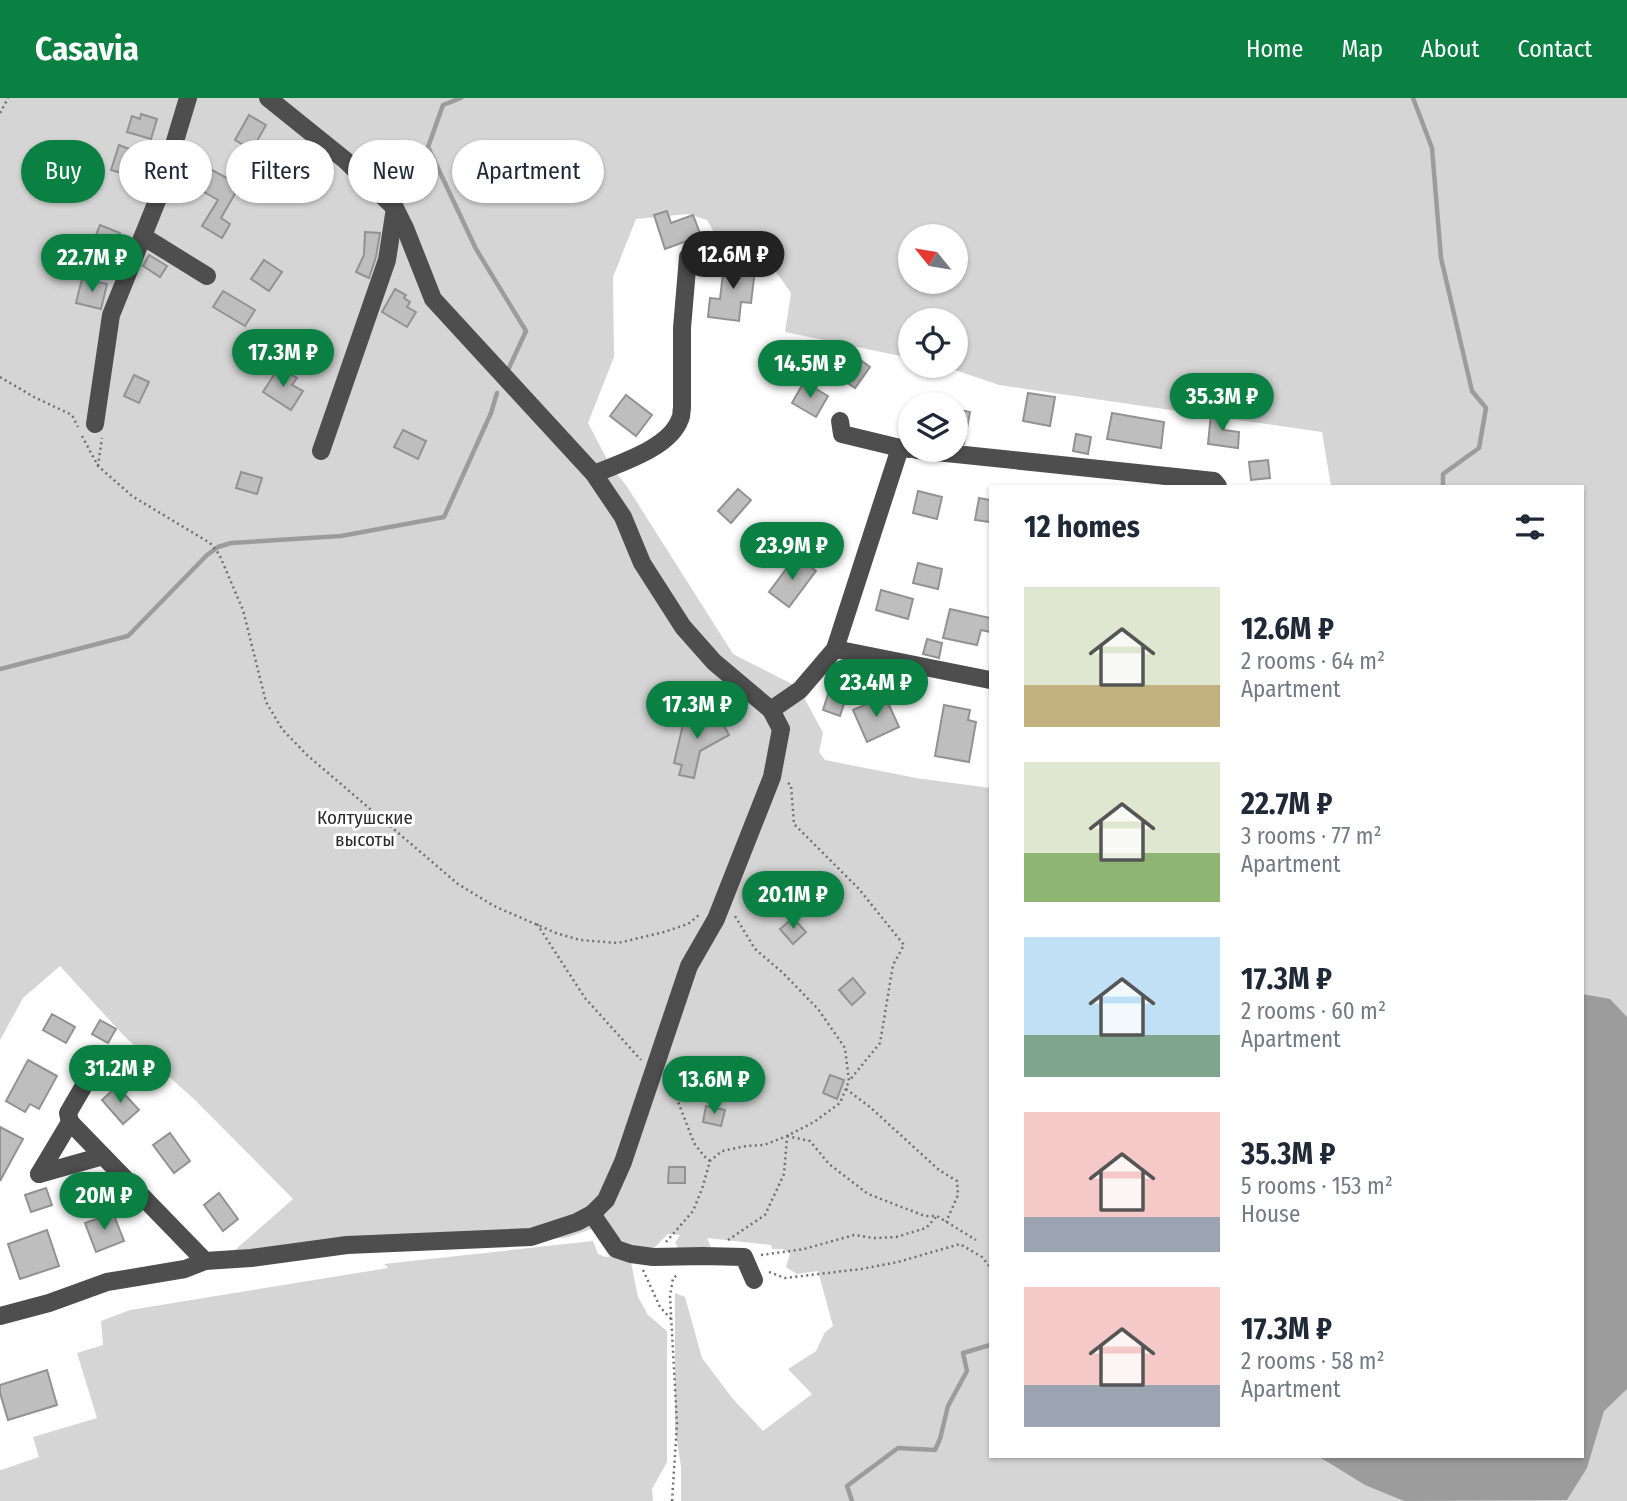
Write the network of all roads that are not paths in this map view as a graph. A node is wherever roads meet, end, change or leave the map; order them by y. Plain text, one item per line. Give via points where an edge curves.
1 (188, 98) edge
2 (268, 98) edge
3 (395, 208) junction
4 (144, 237) junction
5 (688, 257) dead end
6 (207, 276) dead end
7 (840, 421) dead end
8 (96, 424) road end
9 (898, 447) edge
10 (321, 451) dead end
11 (968, 455) edge
12 (904, 462) edge
13 (594, 474) junction
14 (1217, 485) edge
15 (835, 649) junction
16 (989, 680) edge
17 (771, 710) junction
18 (93, 1070) dead end
19 (70, 1122) junction
20 (103, 1156) junction
21 (592, 1214) junction
22 (205, 1261) junction
23 (749, 1268) road end
24 (0, 1317) edge

1 - 4 street
2 - 3 street via 345,160
3 - 10 street via 387,260
3 - 13 street via 433,299
4 - 6 street
4 - 8 street via 111,315
5 - 13 street via 680,420 655,447
7 - 9 street via 842,434
11 - 14 street via 1214,481
12 - 15 street
13 - 17 street via 683,627 714,662
15 - 16 street
15 - 17 street via 800,690
17 - 21 street via 781,729 772,777 716,919 690,966 623,1162 606,1200
18 - 19 street via 68,1114
19 - 20 street
19 - 20 street via 38,1174
20 - 22 street
21 - 22 street via 531,1237 347,1245
21 - 23 street via 616,1249 653,1257 703,1256
22 - 24 street via 185,1269 107,1282

